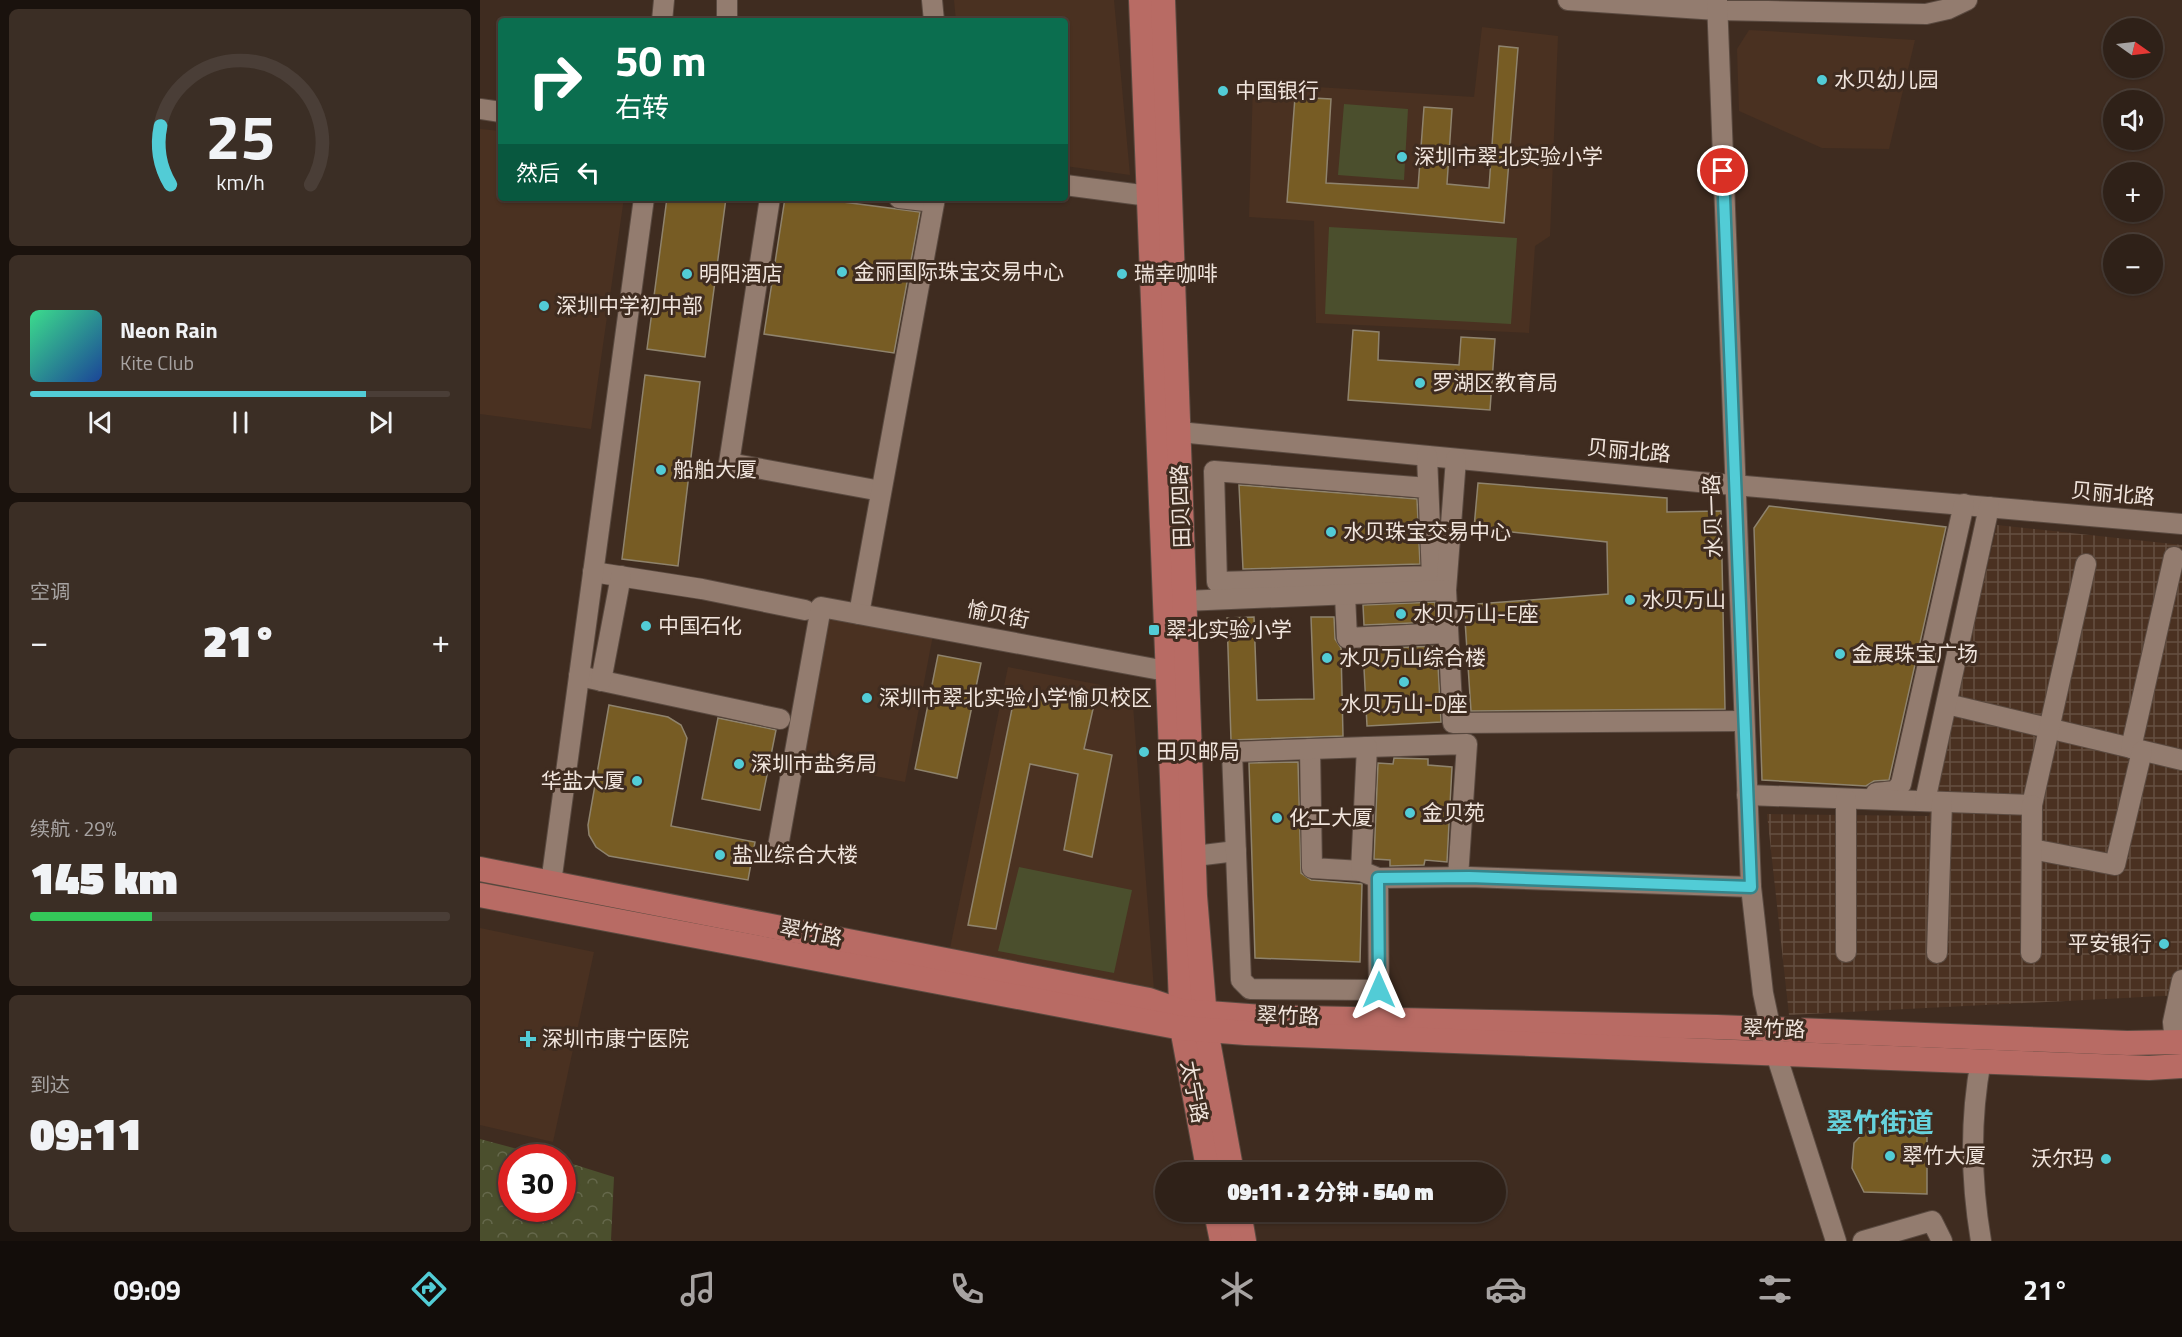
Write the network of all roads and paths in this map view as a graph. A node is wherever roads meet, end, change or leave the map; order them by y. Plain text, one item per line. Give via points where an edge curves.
1 (664, 0) edge
2 (727, 0) edge
3 (932, 0) edge
4 (1141, 0) edge
5 (1163, 0) edge
6 (1568, 0) edge
7 (1967, 0) edge
8 (1717, 5) edge
9 (662, 18) edge
10 (727, 18) edge
11 (934, 18) edge
12 (480, 109) edge
13 (498, 112) edge
14 (1068, 185) edge
15 (1149, 196) junction
16 (644, 201) edge
17 (770, 201) edge
18 (935, 201) edge
19 (1179, 432) junction
20 (1427, 456) junction
21 (1456, 459) junction
22 (1735, 485) junction
23 (1428, 488) junction
24 (881, 491) junction
25 (1964, 504) junction
26 (1989, 507) junction
27 (2182, 524) edge
28 (2174, 557) dead end
29 (2086, 564) dead end
30 (593, 572) junction
31 (621, 576) junction
32 (1446, 590) junction
33 (1345, 595) junction
34 (1184, 601) junction
35 (813, 609) junction
36 (859, 614) junction
37 (1448, 633) junction
38 (1166, 671) junction
39 (579, 676) junction
40 (601, 681) junction
41 (1947, 704) junction
42 (780, 719) dead end
43 (1744, 721) junction
44 (2048, 730) junction
45 (1367, 747) junction
46 (1310, 749) junction
47 (2137, 749) junction
48 (2182, 760) edge
49 (1747, 790) junction
50 (1846, 799) junction
51 (1934, 801) junction
52 (2032, 805) junction
53 (2032, 849) junction
54 (1236, 851) junction
55 (777, 852) dead end
56 (1195, 856) junction
57 (480, 869) edge
58 (1370, 874) junction
59 (1458, 878) junction
60 (551, 883) junction
61 (1751, 887) junction
62 (480, 895) edge
63 (1185, 896) junction
64 (1846, 952) dead end
65 (1936, 952) dead end
66 (2031, 952) dead end
67 (2182, 980) edge
68 (1379, 990) junction
69 (1379, 1018) junction
70 (1194, 1020) junction
71 (1770, 1029) junction
72 (2180, 1050) edge
73 (1776, 1054) junction
74 (1981, 1060) junction
75 (1208, 1162) edge
76 (1229, 1162) edge
77 (1218, 1222) edge
78 (1241, 1222) edge
79 (1222, 1241) edge
80 (1245, 1241) edge
81 (1836, 1241) edge
82 (1863, 1241) edge
83 (1941, 1241) edge
84 (1981, 1241) edge

1 - 9 street
2 - 10 street
3 - 11 street
4 - 15 main road, 田贝四路
5 - 19 main road, 田贝四路
6 - 8 street
7 - 8 street via 1926,14
8 - 22 street, 水贝一路
12 - 13 street
14 - 15 street
15 - 38 main road, 田贝四路
16 - 30 street
17 - 24 street via 729,463
18 - 24 street
19 - 20 street, 贝丽北路
19 - 34 main road, 田贝四路
20 - 21 street, 贝丽北路
20 - 23 street
21 - 22 street, 贝丽北路
21 - 32 street
22 - 25 street, 贝丽北路
22 - 43 street, 水贝一路
23 - 23 street via 1432,576 1217,582 1214,471
24 - 36 street
25 - 26 street, 贝丽北路
25 - 49 street via 1901,784 1882,793
26 - 27 street, 贝丽北路
26 - 41 street
28 - 47 street
29 - 44 street
30 - 31 street, 愉贝街
30 - 39 street
31 - 35 street, 愉贝街
31 - 40 street
32 - 33 street
32 - 37 street
33 - 34 street
33 - 37 street via 1347,638
34 - 56 main road, 田贝四路
35 - 36 street, 愉贝街
35 - 55 street
36 - 38 street, 愉贝街
37 - 43 street via 1453,723
38 - 63 main road, 田贝四路
39 - 40 street
39 - 60 street
40 - 42 street
41 - 44 street
41 - 51 street
43 - 49 street, 水贝一路
44 - 47 street
44 - 52 street
45 - 46 street
45 - 58 street
45 - 59 street via 1467,744
46 - 54 street via 1232,752
46 - 58 street via 1312,867
47 - 48 street
47 - 53 street via 2115,866
49 - 50 street
49 - 61 street, 水贝一路
50 - 51 street
50 - 64 street
51 - 52 street
51 - 65 street
52 - 53 street
53 - 66 street
54 - 56 street
54 - 68 street via 1241,980 1250,989
56 - 63 main road, 田贝四路
57 - 60 main road, 翠竹路
58 - 59 street
58 - 68 street
59 - 61 street
60 - 70 main road, 翠竹路 via 1149,1000
61 - 71 street, 水贝一路
62 - 70 main road, 翠竹路
63 - 70 main road, 田贝四路
67 - 72 street via 2173,1022
68 - 69 street
69 - 70 main road, 翠竹路
69 - 71 main road, 翠竹路
70 - 73 main road, 翠竹路
70 - 75 main road, 太宁路
70 - 76 main road, 太宁路
71 - 72 main road, 翠竹路
71 - 73 street, 水贝一路
72 - 74 main road, 翠竹路 via 2149,1068
73 - 74 main road, 翠竹路
73 - 81 street, 水贝一路
74 - 84 street via 1973,1144 1975,1205
77 - 79 main road
78 - 80 main road
82 - 83 street via 1932,1221

